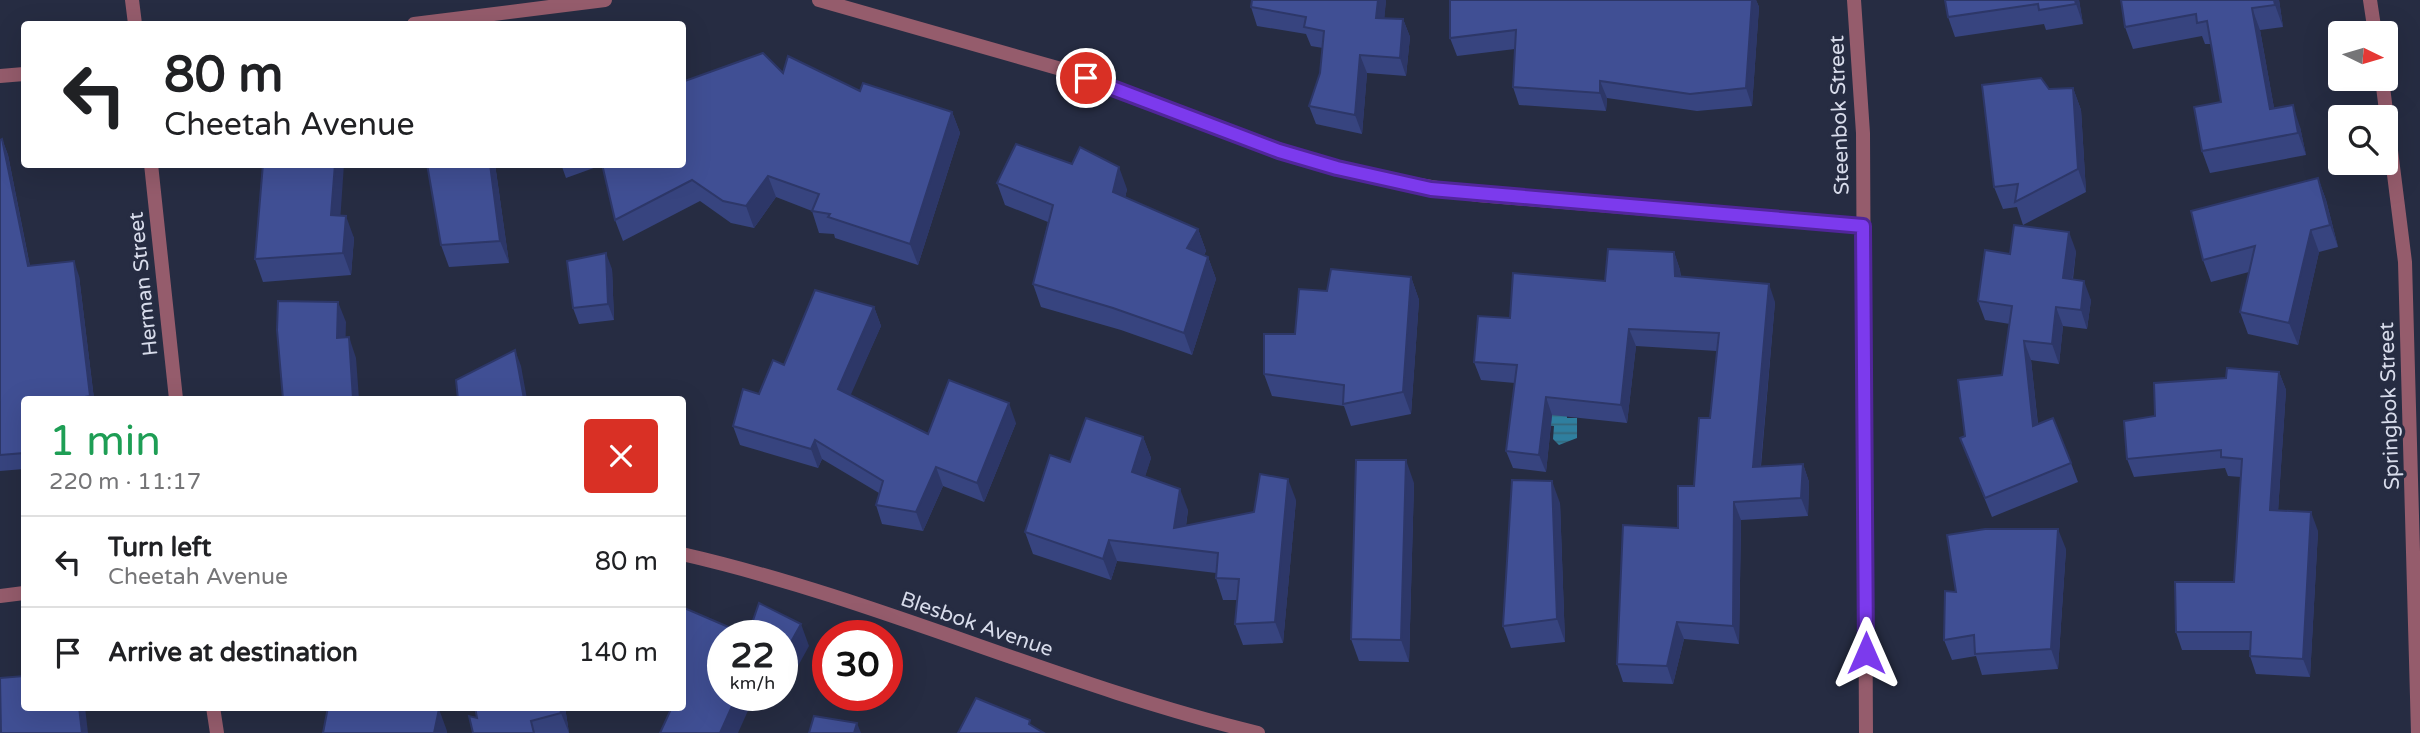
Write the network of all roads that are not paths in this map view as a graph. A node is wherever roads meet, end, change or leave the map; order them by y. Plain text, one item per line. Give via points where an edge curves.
1 (132, 0) edge
2 (605, 0) edge
3 (819, 0) edge
4 (1854, 0) edge
5 (2370, 0) edge
6 (135, 21) edge
7 (438, 21) edge
8 (2373, 21) edge
9 (21, 74) edge
10 (0, 76) edge
11 (2384, 91) edge
12 (151, 168) edge
13 (1863, 226) junction
14 (176, 396) edge
15 (686, 555) edge
16 (21, 593) edge
17 (0, 596) edge
18 (214, 711) edge
19 (217, 733) edge
20 (1258, 733) edge
21 (1866, 733) edge
22 (2417, 733) edge

1 - 6 street
2 - 7 street
3 - 13 street via 1062,69 1279,151 1384,179 1478,195
4 - 13 street, Steenbok Street via 1863,133
5 - 8 street
9 - 10 street
11 - 22 street, Springbok Street via 2405,262
12 - 14 street, Herman Street
13 - 21 street, Steenbok Street
15 - 20 street, Blesbok Avenue via 758,572 1138,701
16 - 17 street
18 - 19 street

